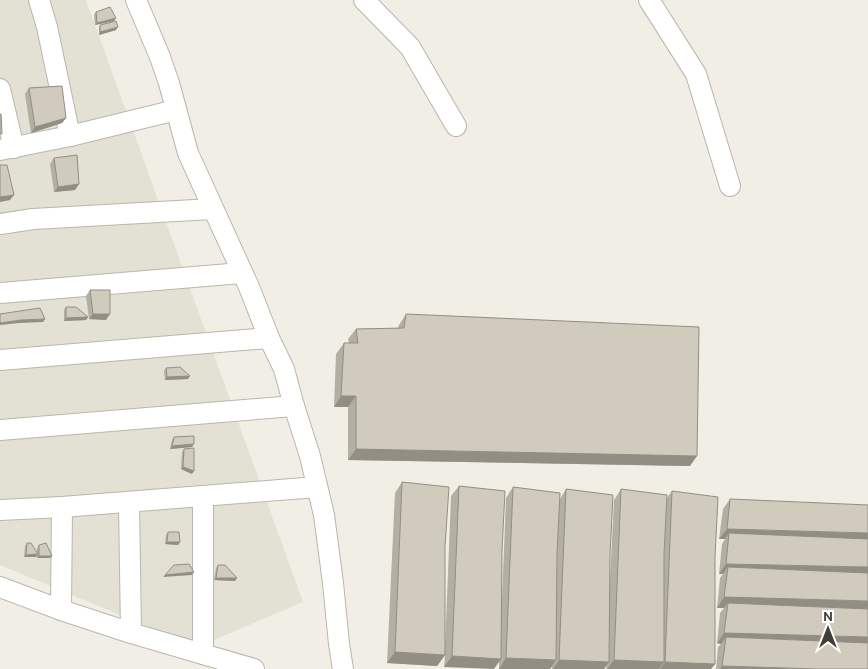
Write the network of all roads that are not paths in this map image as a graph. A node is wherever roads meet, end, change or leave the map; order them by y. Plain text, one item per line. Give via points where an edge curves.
1 (39, 0) edge
2 (136, 0) edge
3 (364, 0) edge
4 (649, 0) edge
5 (0, 89) edge
6 (176, 110) junction
7 (456, 126) dead end
8 (70, 136) junction
9 (7, 149) edge
10 (730, 186) dead end
11 (213, 209) junction
12 (0, 224) edge
13 (242, 273) junction
14 (0, 293) edge
15 (269, 338) junction
16 (0, 360) edge
17 (294, 406) junction
18 (0, 430) edge
19 (317, 487) junction
20 (203, 496) junction
21 (129, 502) junction
22 (62, 507) junction
23 (0, 510) edge
24 (0, 587) edge
25 (62, 610) junction
26 (131, 633) junction
27 (203, 654) junction
28 (254, 669) edge
29 (343, 669) edge

1 - 8 street
2 - 6 street via 163,66
3 - 7 street via 410,47
4 - 10 street via 696,74
5 - 9 street
6 - 8 street
6 - 11 street via 188,153
8 - 9 street
11 - 12 street via 33,219
11 - 13 street
13 - 14 street
13 - 15 street
15 - 16 street
15 - 17 street via 284,370
17 - 18 street
17 - 19 street
19 - 20 street
19 - 29 street via 324,515
20 - 21 street
20 - 27 street
21 - 22 street
21 - 26 street
22 - 23 street
22 - 25 street
24 - 25 street
25 - 26 street
26 - 27 street
27 - 28 street

